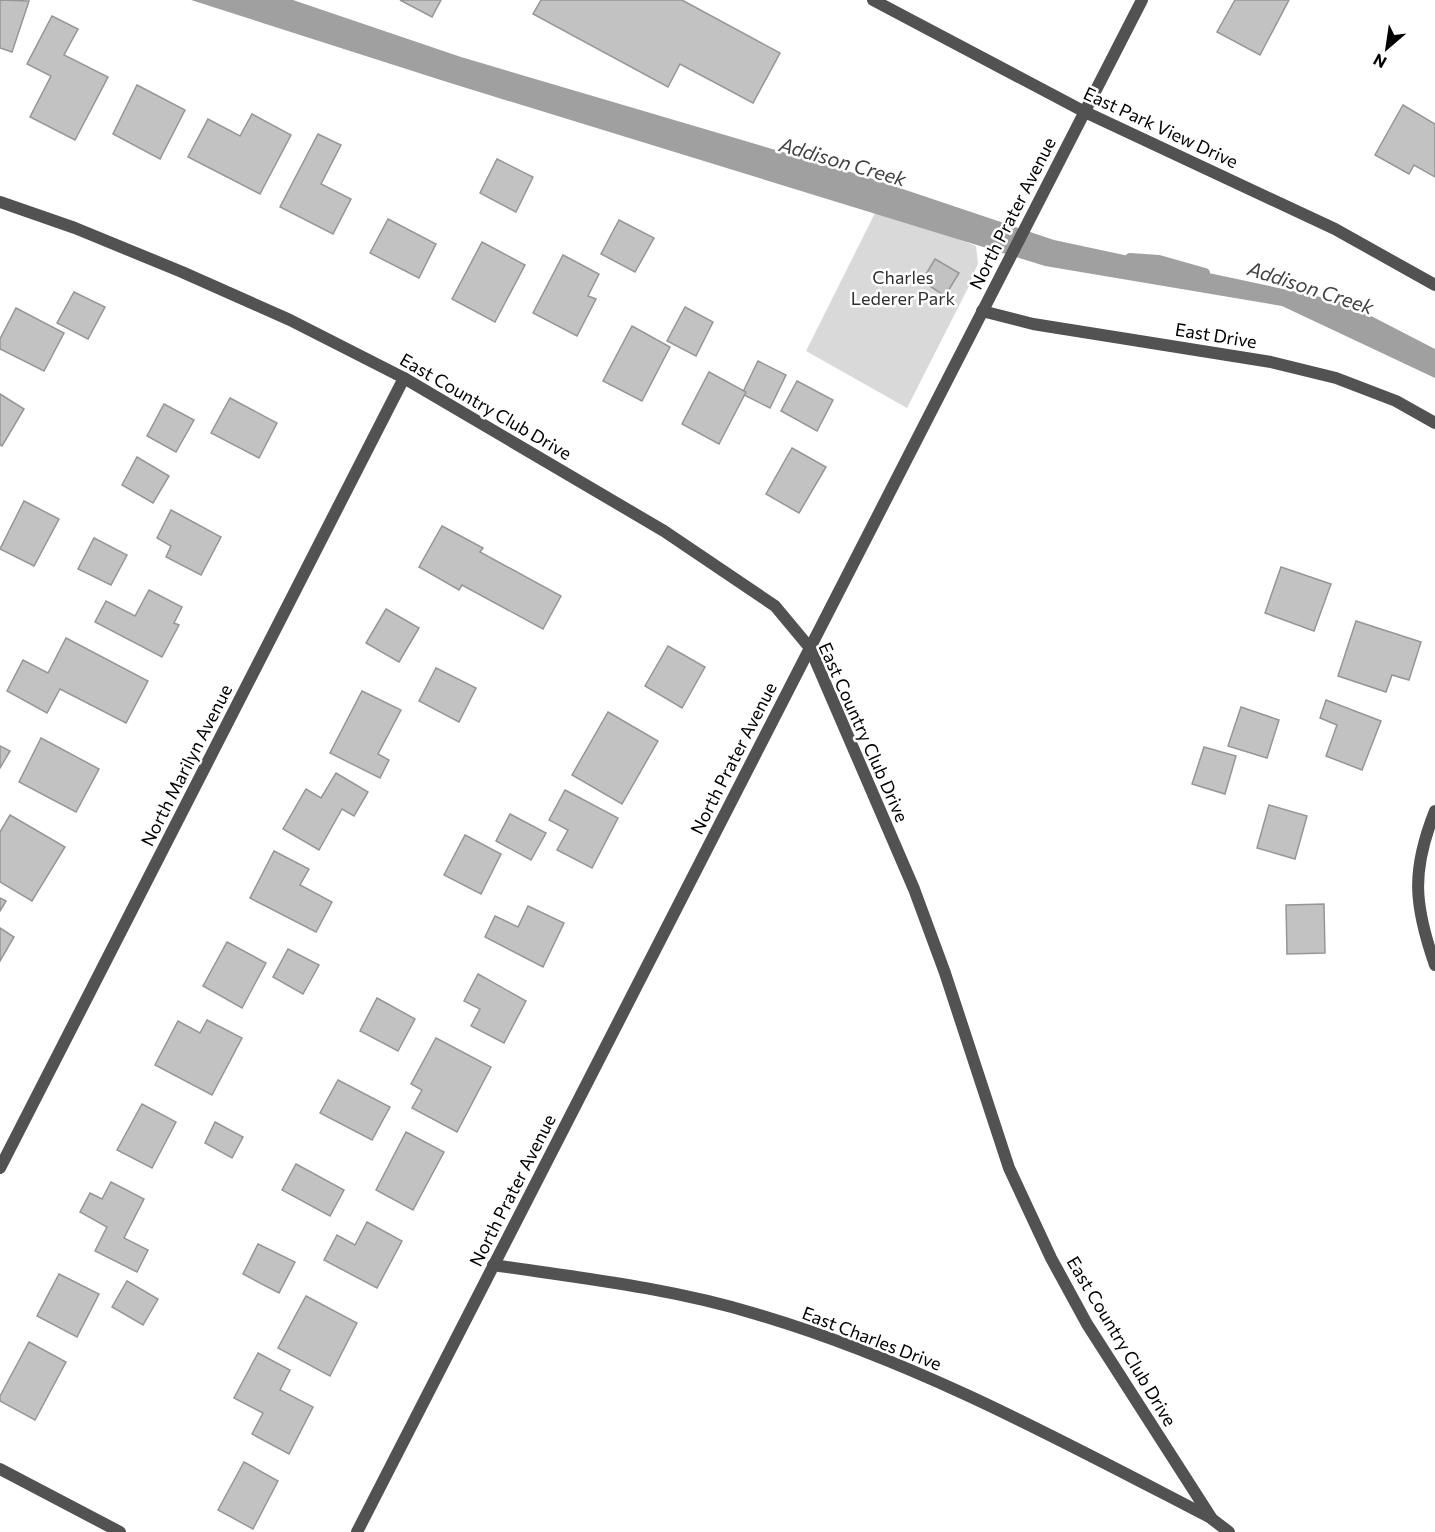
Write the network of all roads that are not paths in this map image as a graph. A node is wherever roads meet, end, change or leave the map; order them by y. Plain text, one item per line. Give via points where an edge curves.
1 (873, 0) edge
2 (1142, 0) edge
3 (1085, 112) junction
4 (0, 202) edge
5 (1435, 285) edge
6 (982, 311) junction
7 (404, 378) junction
8 (1435, 423) edge
9 (810, 648) junction
10 (1435, 811) edge
11 (1435, 965) edge
12 (0, 1168) edge
13 (494, 1265) junction
14 (0, 1469) edge
15 (1212, 1519) junction
16 (120, 1532) edge
17 (357, 1532) edge
18 (1229, 1532) edge

1 - 3 street, East Park View Drive
2 - 3 street, North Prater Avenue
3 - 5 street, East Park View Drive via 1335,229
3 - 6 street, North Prater Avenue
4 - 7 street, East Country Club Drive via 193,277 290,320
6 - 8 street, East Drive via 1033,324 1271,362 1336,378 1396,401
6 - 9 street, North Prater Avenue
7 - 9 street, East Country Club Drive via 664,531 775,606
7 - 12 street, North Marilyn Avenue
9 - 13 street, North Prater Avenue
9 - 15 street, East Country Club Drive via 914,889 1009,1168 1087,1324
10 - 11 street via 1418,864 1417,887 1421,920
13 - 15 street, East Charles Drive via 661,1291 756,1314 884,1359 973,1399
13 - 17 street, North Prater Avenue
14 - 16 street
15 - 18 street, East Country Club Drive

